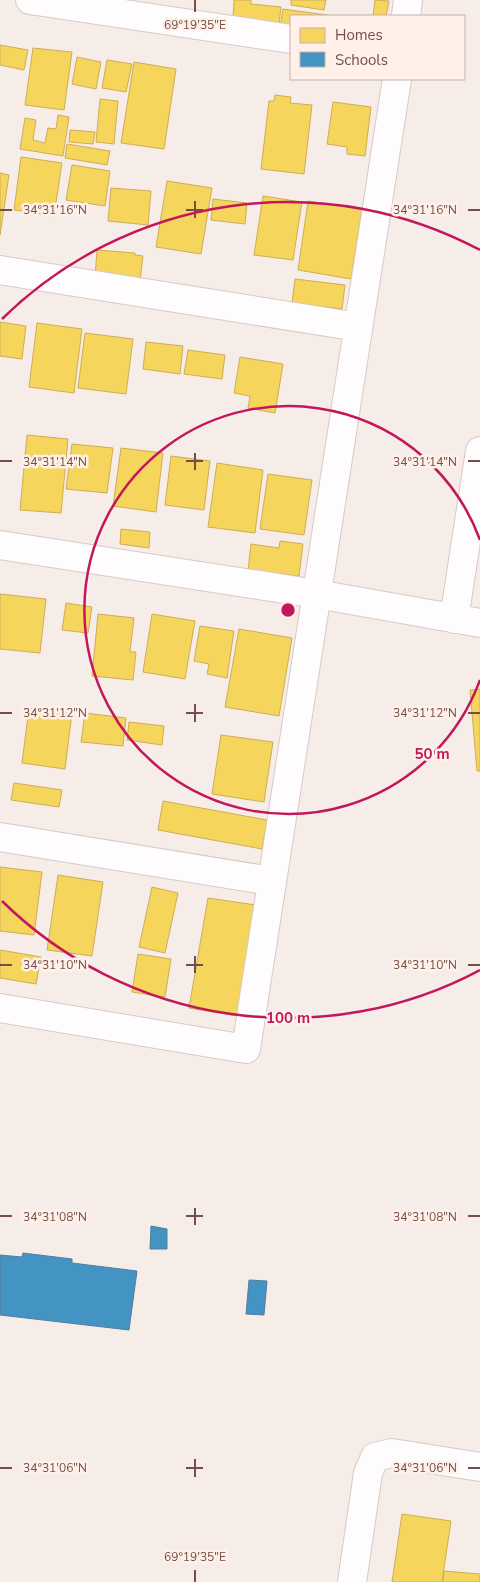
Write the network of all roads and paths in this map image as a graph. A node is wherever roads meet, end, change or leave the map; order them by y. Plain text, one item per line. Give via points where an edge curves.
1 (30, 0) edge
2 (408, 0) edge
3 (406, 15) edge
4 (290, 39) edge
5 (397, 80) edge
6 (0, 270) edge
7 (358, 326) junction
8 (480, 451) edge
9 (0, 545) edge
10 (317, 594) junction
11 (467, 621) edge
12 (0, 837) edge
13 (271, 881) junction
14 (0, 1008) edge
15 (480, 1468) edge
16 (352, 1582) edge

1 - 4 street
2 - 3 street
5 - 7 street
6 - 7 street
7 - 10 street
8 - 11 street
9 - 10 street
10 - 11 street
10 - 13 street
12 - 13 street
13 - 14 street via 246,1049
15 - 16 street via 392,1453 375,1457 368,1473

